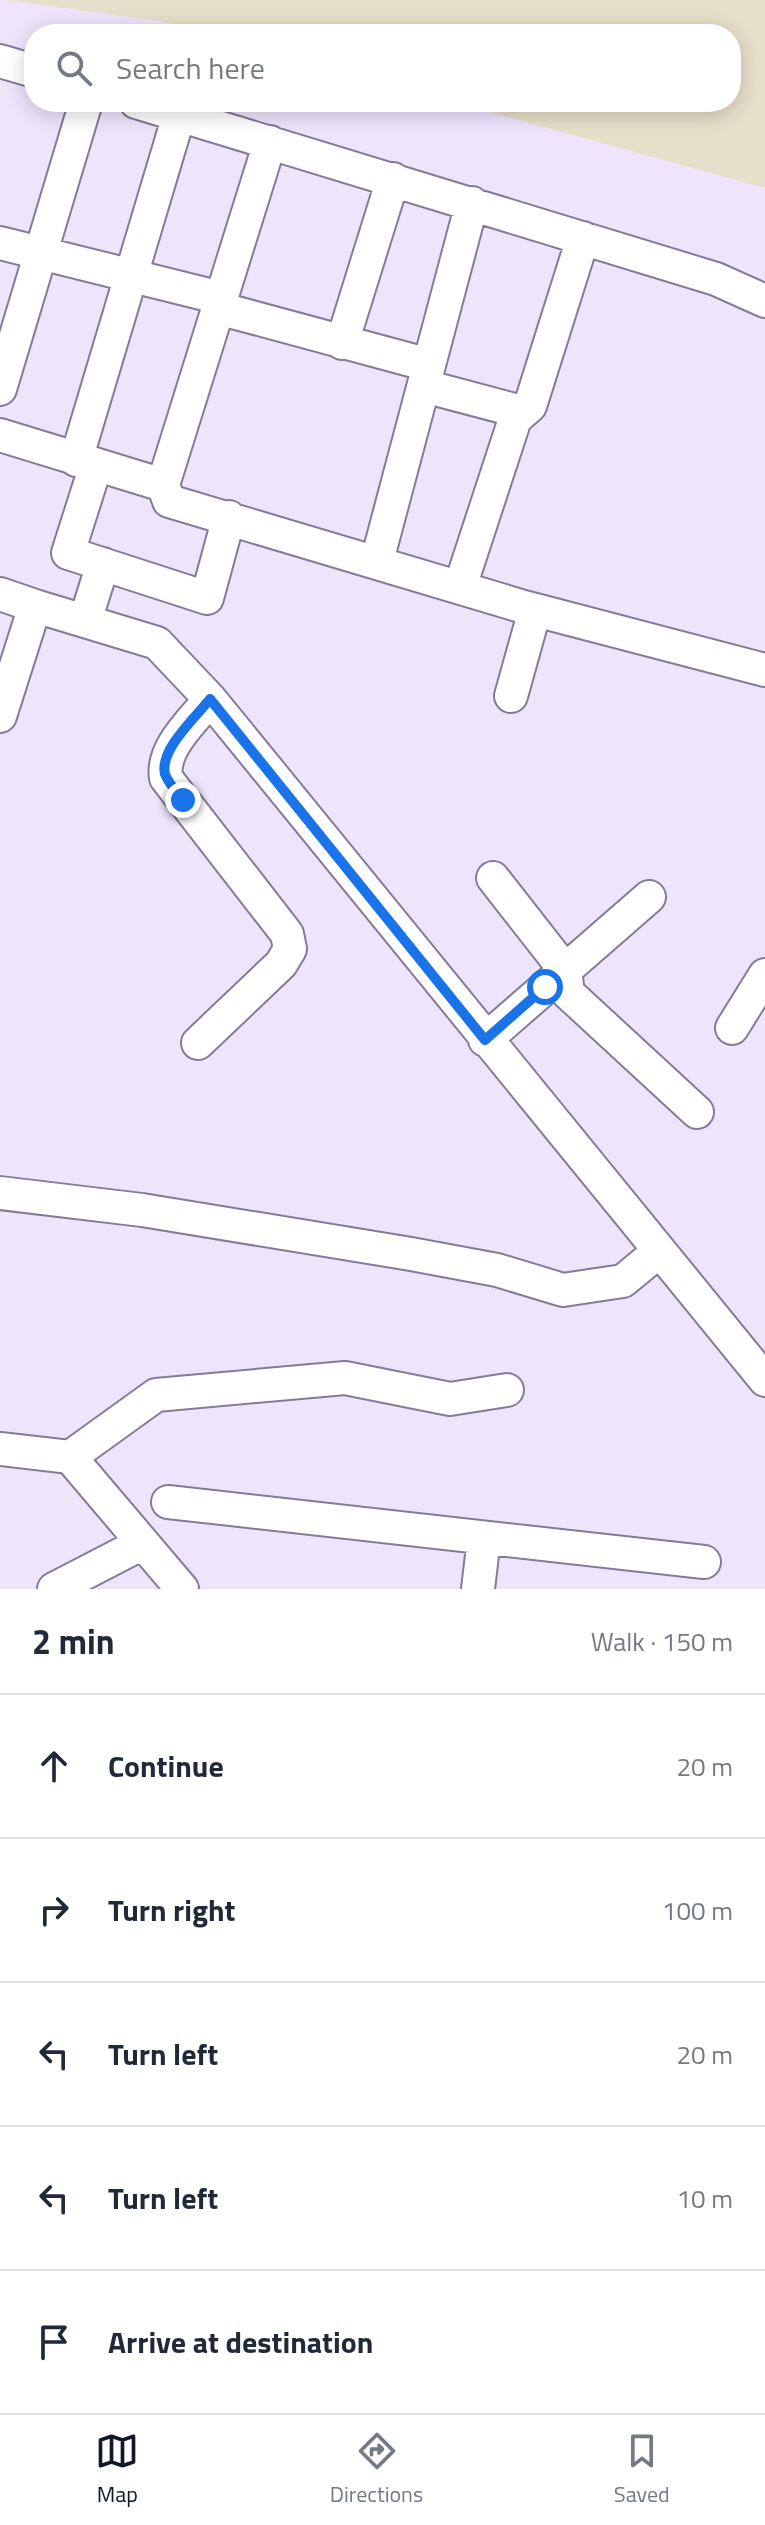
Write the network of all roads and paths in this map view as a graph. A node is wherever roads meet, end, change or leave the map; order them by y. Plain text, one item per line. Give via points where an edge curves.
1 (0, 61) edge
2 (24, 68) edge
3 (83, 112) edge
4 (169, 112) edge
5 (179, 115) junction
6 (270, 142) junction
7 (393, 179) junction
8 (472, 203) junction
9 (583, 238) junction
10 (0, 243) edge
11 (41, 252) junction
12 (131, 276) junction
13 (765, 301) edge
14 (220, 303) junction
15 (342, 343) junction
16 (427, 376) junction
17 (0, 389) edge
18 (522, 412) junction
19 (0, 435) edge
20 (86, 462) junction
21 (163, 485) junction
22 (229, 517) junction
23 (377, 561) junction
24 (103, 564) junction
25 (460, 587) junction
26 (0, 594) edge
27 (35, 606) junction
28 (535, 610) junction
29 (85, 621) junction
30 (765, 670) edge
31 (511, 696) dead end
32 (210, 699) junction
33 (0, 716) edge
34 (493, 878) dead end
35 (649, 897) dead end
36 (565, 970) junction
37 (765, 975) edge
38 (732, 1028) dead end
39 (485, 1040) junction
40 (198, 1043) dead end
41 (697, 1112) dead end
42 (0, 1193) edge
43 (658, 1252) junction
44 (765, 1380) edge
45 (507, 1390) dead end
46 (0, 1449) edge
47 (70, 1457) junction
48 (168, 1502) dead end
49 (484, 1538) junction
50 (141, 1544) junction
51 (704, 1562) dead end
52 (54, 1589) edge
53 (182, 1589) edge
54 (478, 1589) edge

1 - 2 street
3 - 11 street
4 - 5 street
5 - 6 street
5 - 12 street
6 - 7 street
6 - 14 street
7 - 8 street
7 - 15 street
8 - 9 street
8 - 16 street
9 - 13 street via 716,279
9 - 18 street via 530,406
10 - 11 street
11 - 12 street
11 - 17 street
12 - 14 street
12 - 20 street
14 - 15 street
14 - 21 street
15 - 16 street
16 - 18 street
16 - 23 street
18 - 25 street via 515,419
19 - 20 street
20 - 21 street
20 - 24 street via 68,553
21 - 22 street via 169,501
22 - 23 street
22 - 24 street via 207,598
23 - 25 street
24 - 29 street
25 - 28 street
26 - 27 street
27 - 29 street
27 - 33 street
28 - 30 street
28 - 31 street
29 - 32 street via 157,643
32 - 39 street
32 - 40 street via 169,752 166,778 287,934 290,949 281,964
34 - 36 street
35 - 36 street
36 - 39 street
36 - 41 street via 568,993
37 - 38 street
39 - 43 street
42 - 43 street via 142,1210 411,1254 497,1270 563,1290 623,1281
43 - 44 street
45 - 47 street via 450,1399 345,1378 156,1395
46 - 47 street
47 - 50 street
48 - 49 street
49 - 51 street
49 - 54 street
50 - 52 street
50 - 53 street

